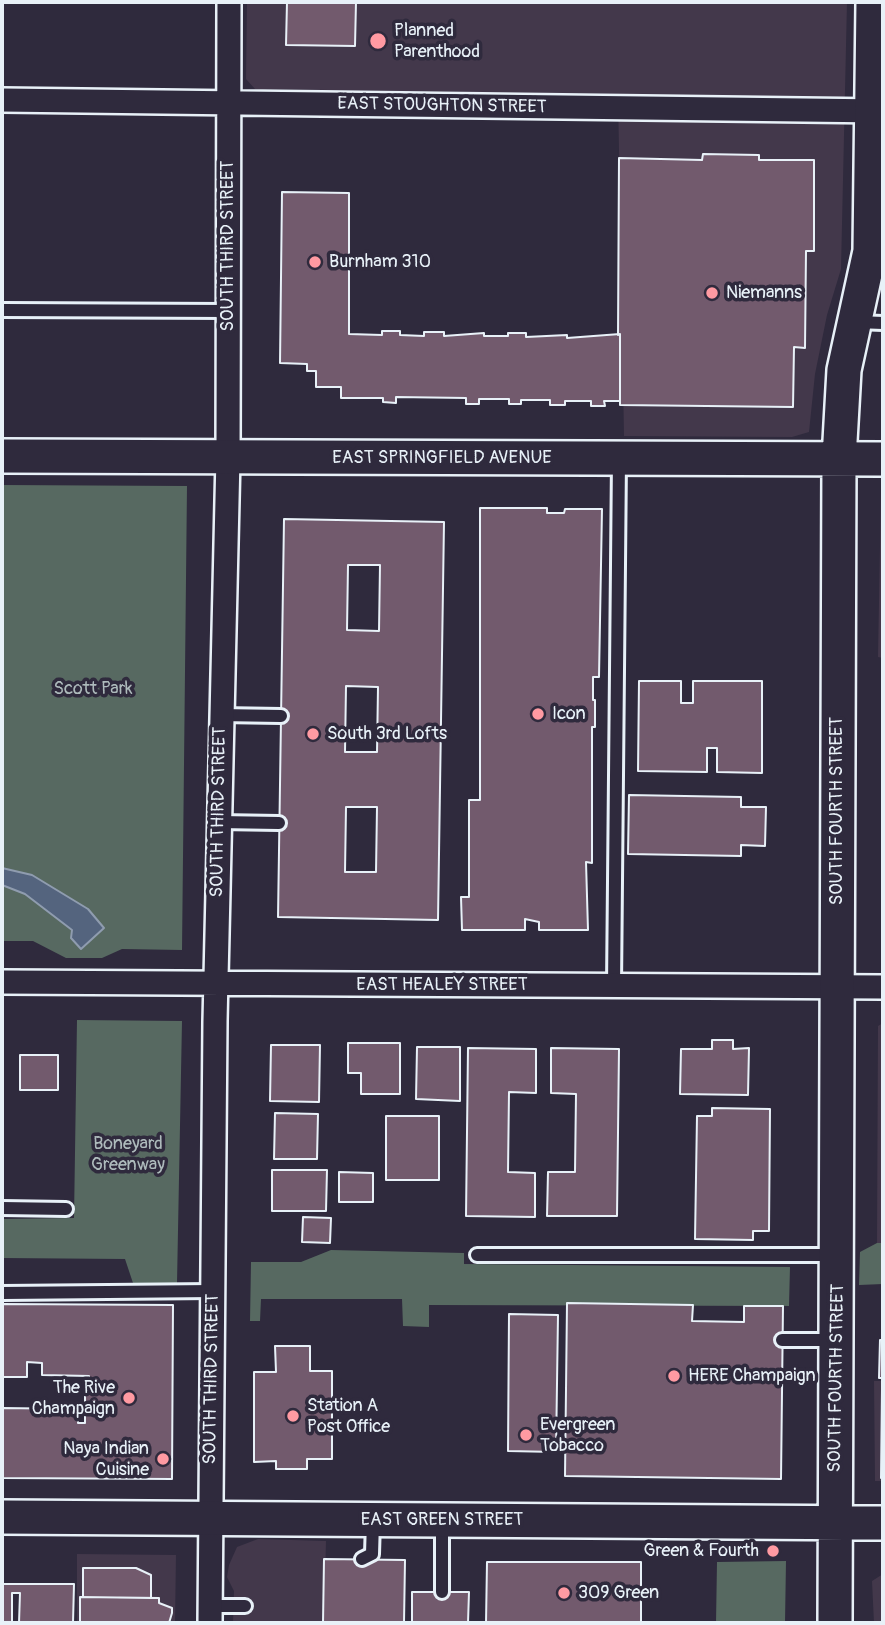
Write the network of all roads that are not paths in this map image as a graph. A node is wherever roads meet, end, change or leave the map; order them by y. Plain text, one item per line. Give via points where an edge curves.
1 (229, 2) edge
2 (873, 2) edge
3 (2, 100) edge
4 (228, 104) junction
5 (877, 111) edge
6 (2, 310) edge
7 (228, 311) junction
8 (868, 322) edge
9 (2, 456) edge
10 (228, 457) junction
11 (619, 459) junction
12 (839, 459) junction
13 (883, 459) edge
14 (220, 715) junction
15 (281, 716) dead end
16 (219, 822) junction
17 (279, 823) dead end
18 (2, 982) edge
19 (216, 984) junction
20 (614, 986) junction
21 (883, 987) edge
22 (836, 988) junction
23 (2, 1208) edge
24 (66, 1209) dead end
25 (477, 1255) dead end
26 (838, 1255) junction
27 (213, 1291) junction
28 (2, 1293) edge
29 (782, 1339) dead end
30 (838, 1340) junction
31 (2, 1517) edge
32 (211, 1518) junction
33 (373, 1520) junction
34 (442, 1520) junction
35 (835, 1522) junction
36 (883, 1522) edge
37 (362, 1559) dead end
38 (442, 1592) dead end
39 (245, 1606) dead end
40 (210, 1615) edge
41 (835, 1623) edge

1 - 4 street, SOUTH THIRD STREET
2 - 5 street, SOUTH FOURTH STREET
3 - 4 street, EAST STOUGHTON STREET
4 - 5 street, EAST STOUGHTON STREET
4 - 7 street, SOUTH THIRD STREET
5 - 8 street, SOUTH FOURTH STREET
6 - 7 lane
7 - 10 street, SOUTH THIRD STREET
8 - 12 street, SOUTH FOURTH STREET via 845,370
9 - 10 street, EAST SPRINGFIELD AVENUE
10 - 11 street, EAST SPRINGFIELD AVENUE
10 - 14 street, SOUTH THIRD STREET
11 - 12 street, EAST SPRINGFIELD AVENUE
11 - 20 lane via 622,834
12 - 13 street, EAST SPRINGFIELD AVENUE
12 - 22 street, SOUTH FOURTH STREET
14 - 15 lane
14 - 16 street, SOUTH THIRD STREET
16 - 17 lane
16 - 19 street, SOUTH THIRD STREET
18 - 19 street, EAST HEALEY STREET
19 - 20 street, EAST HEALEY STREET
19 - 27 street, SOUTH THIRD STREET
20 - 22 street, EAST HEALEY STREET
21 - 22 street, EAST HEALEY STREET
22 - 26 street, SOUTH FOURTH STREET
23 - 24 lane
25 - 26 lane
26 - 30 street, SOUTH FOURTH STREET
27 - 28 lane
27 - 32 street, SOUTH THIRD STREET
29 - 30 lane
30 - 35 street, SOUTH FOURTH STREET
31 - 32 street, EAST GREEN STREET
32 - 33 street, EAST GREEN STREET
32 - 40 street, SOUTH THIRD STREET
33 - 34 street, EAST GREEN STREET
33 - 37 lane via 372,1554
34 - 35 street, EAST GREEN STREET
34 - 38 lane
35 - 36 street, EAST GREEN STREET
35 - 41 street, SOUTH FOURTH STREET
39 - 40 lane

